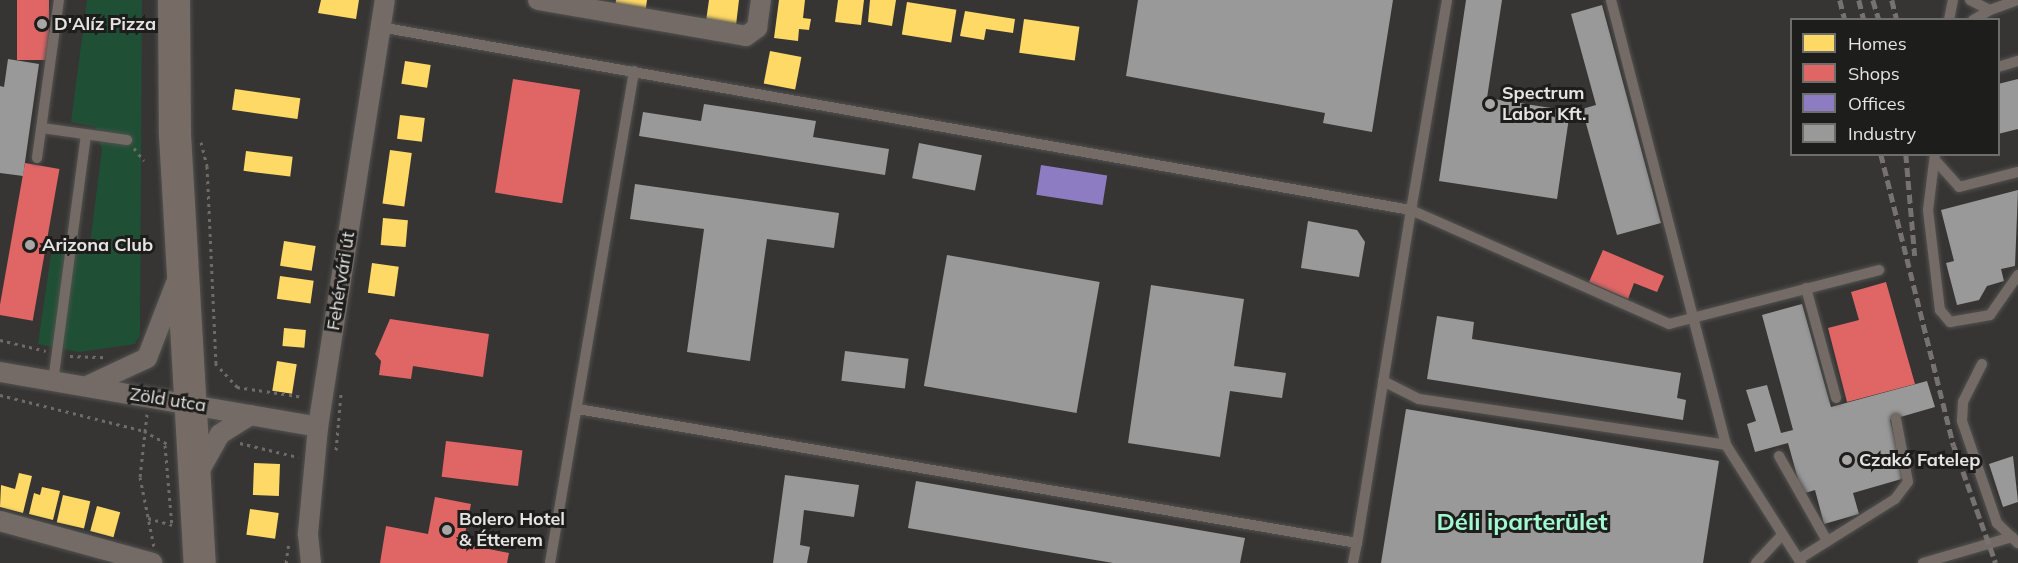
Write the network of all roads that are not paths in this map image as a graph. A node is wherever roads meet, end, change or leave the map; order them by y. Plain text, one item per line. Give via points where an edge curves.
1 (59, 0) edge
2 (174, 0) edge
3 (385, 0) edge
4 (761, 0) edge
5 (1447, 0) edge
6 (1611, 0) edge
7 (1953, 0) edge
8 (1970, 0) edge
9 (2018, 0) edge
10 (538, 1) edge
11 (1990, 10) junction
12 (1949, 18) edge
13 (1976, 18) edge
14 (381, 27) junction
15 (2018, 61) edge
16 (2000, 66) edge
17 (634, 71) junction
18 (42, 128) junction
19 (86, 135) junction
20 (127, 140) dead end
21 (1935, 157) edge
22 (37, 158) dead end
23 (2018, 172) edge
24 (1411, 210) junction
25 (182, 260) junction
26 (1879, 270) dead end
27 (2018, 275) edge
28 (1806, 288) junction
29 (1693, 318) junction
30 (1982, 364) dead end
31 (0, 372) edge
32 (1383, 381) junction
33 (53, 382) junction
34 (85, 387) junction
35 (1836, 398) dead end
36 (188, 403) junction
37 (578, 409) junction
38 (251, 415) junction
39 (1896, 419) dead end
40 (318, 427) junction
41 (1726, 445) junction
42 (188, 448) junction
43 (1779, 456) dead end
44 (0, 521) edge
45 (1782, 535) junction
46 (2015, 540) edge
47 (1827, 541) junction
48 (1357, 543) junction
49 (154, 558) edge
50 (1800, 561) edge
51 (200, 563) edge
52 (311, 563) edge
53 (550, 563) edge
54 (1353, 563) edge
55 (1756, 563) edge
56 (1923, 563) edge

1 - 18 lane
2 - 25 main road
3 - 14 street, Fehérvári út
4 - 10 street via 757,28 746,36
5 - 24 lane
6 - 29 lane
7 - 12 lane
8 - 11 lane
9 - 11 lane
11 - 13 lane
14 - 17 lane
14 - 40 street, Fehérvári út
15 - 16 lane
17 - 24 lane
17 - 37 lane
18 - 19 lane
18 - 22 lane
19 - 20 lane
19 - 33 lane
21 - 23 lane via 1959,186
21 - 27 lane via 1928,210 1940,310 1950,322 1990,315
24 - 29 lane via 1669,324
24 - 32 lane
25 - 34 street, Zöld utca via 168,314 147,358
25 - 36 main road
26 - 28 lane
28 - 29 lane
28 - 35 lane
29 - 41 lane
30 - 46 lane via 1963,402 1962,421 1997,523
31 - 33 street, Zöld utca
32 - 41 lane via 1419,399
32 - 48 lane
33 - 34 street, Zöld utca
34 - 36 street, Zöld utca
36 - 38 street, Zöld utca
36 - 42 main road
37 - 48 lane
37 - 53 lane
38 - 40 street, Zöld utca
38 - 42 street, Zöld utca
39 - 47 lane via 1908,482 1895,499
40 - 52 street, Fehérvári út via 308,533
41 - 45 lane
42 - 51 main road
43 - 47 lane
44 - 49 street
45 - 50 lane
45 - 55 lane
46 - 56 lane
47 - 50 lane
48 - 54 lane

